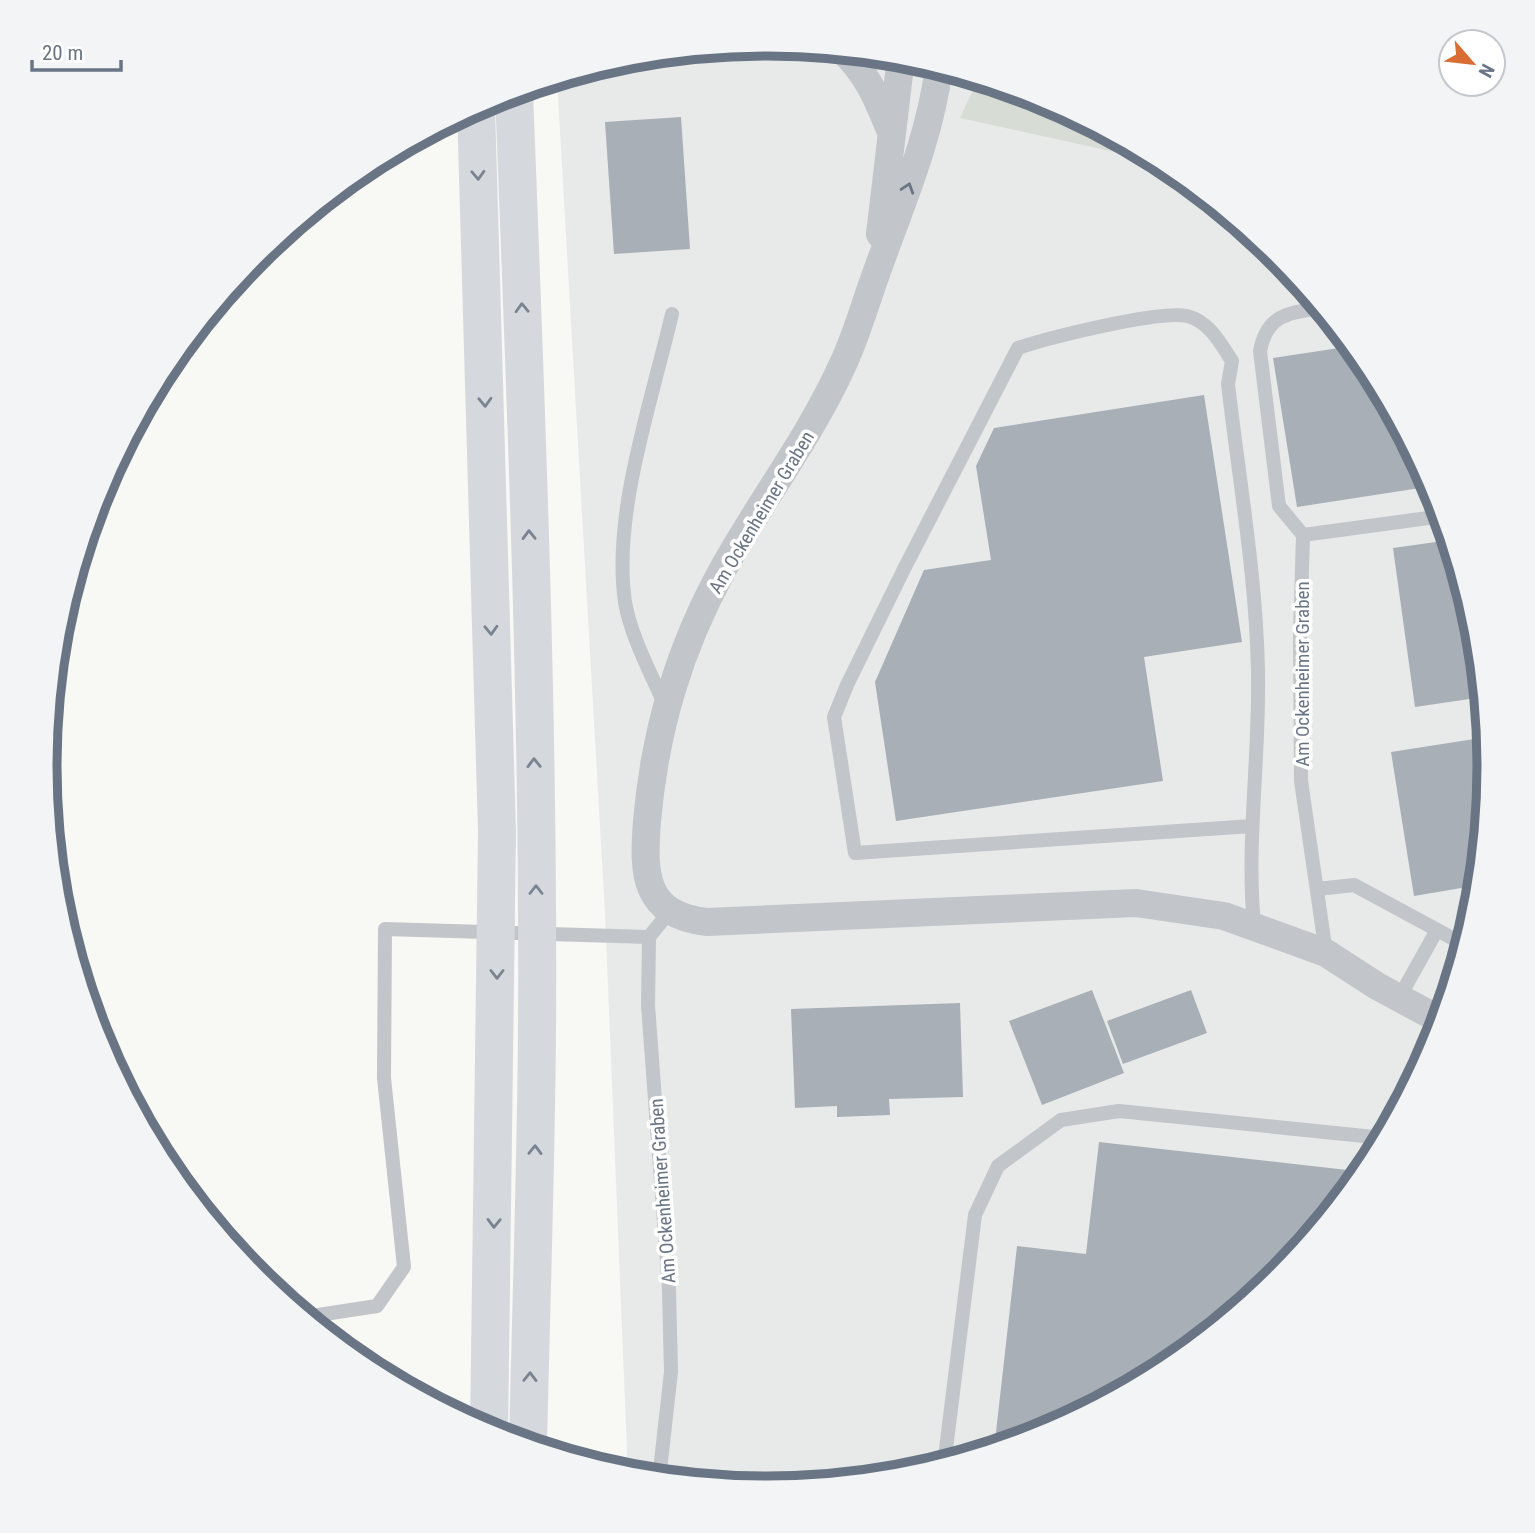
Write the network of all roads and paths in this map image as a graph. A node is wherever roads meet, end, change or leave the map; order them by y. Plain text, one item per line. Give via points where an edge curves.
1 (855, 62) edge
2 (899, 69) edge
3 (938, 77) edge
4 (514, 103) edge
5 (476, 119) edge
6 (891, 132) junction
7 (875, 275) junction
8 (1312, 310) edge
9 (672, 314) dead end
10 (1432, 517) edge
11 (1303, 535) junction
12 (666, 710) junction
13 (1252, 825) junction
14 (1317, 889) junction
15 (670, 911) junction
16 (1254, 926) junction
17 (1437, 930) junction
18 (649, 937) junction
19 (1456, 940) edge
20 (1326, 953) junction
21 (1399, 998) junction
22 (1432, 1016) edge
23 (1373, 1137) edge
24 (317, 1315) edge
25 (489, 1420) edge
26 (528, 1435) edge
27 (945, 1454) edge
28 (660, 1468) edge

1 - 6 street, Am Ockenheimer Graben
2 - 6 street, Am Ockenheimer Graben
7 -> 3 street, Am Ockenheimer Graben via 919,155
26 -> 4 main road via 537,1032 536,831
5 -> 25 main road via 497,832
6 - 7 street, Am Ockenheimer Graben
7 - 12 street, Am Ockenheimer Graben via 861,322 823,406 724,569 692,631
8 - 11 lane via 1281,316 1271,323 1259,351 1279,506
9 - 12 lane via 624,540 628,615
10 - 11 lane
11 - 14 lane, Am Ockenheimer Graben via 1301,781
12 - 15 street, Am Ockenheimer Graben via 650,788 644,864 649,885
13 - 13 lane via 1258,671 1228,384 1232,361 1213,331 1187,316 1053,336 1018,348 834,717 855,853
13 - 16 lane
14 - 17 lane via 1354,885
14 - 20 lane, Am Ockenheimer Graben
15 - 16 street via 707,922 1136,904 1187,909
15 - 18 lane
16 - 20 street
17 - 19 lane
17 - 21 lane
18 - 24 lane via 385,929 384,1078 404,1267 377,1307
18 - 28 lane, Am Ockenheimer Graben via 648,1005 671,1372
20 - 21 street
21 - 22 street
23 - 27 lane via 1119,1111 1061,1119 1008,1158 988,1183 975,1215

